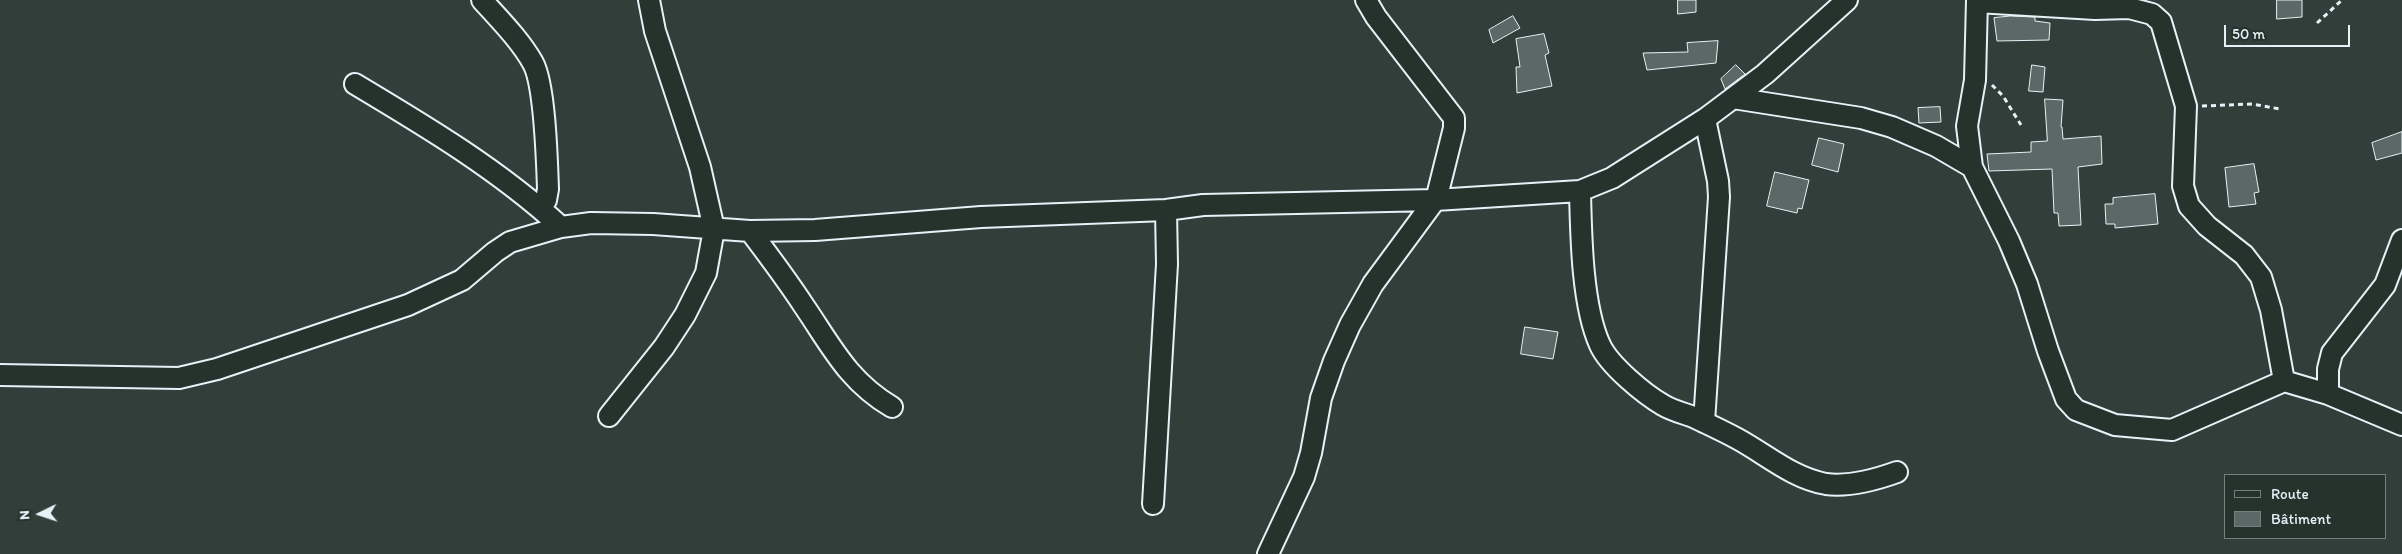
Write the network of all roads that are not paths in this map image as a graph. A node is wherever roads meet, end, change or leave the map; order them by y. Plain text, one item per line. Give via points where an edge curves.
1 (482, 0) edge
2 (649, 0) edge
3 (1366, 0) edge
4 (1847, 0) edge
5 (1977, 1) edge
6 (355, 84) dead end
7 (1733, 98) junction
8 (1705, 119) junction
9 (1972, 167) junction
10 (1580, 191) junction
11 (1436, 200) junction
12 (541, 209) junction
13 (1166, 210) junction
14 (561, 227) junction
15 (714, 228) junction
16 (750, 231) junction
17 (2402, 240) edge
18 (0, 375) edge
19 (2284, 382) junction
20 (2328, 394) junction
21 (892, 407) dead end
22 (609, 416) dead end
23 (1704, 422) junction
24 (2402, 426) edge
25 (1897, 472) dead end
26 (1153, 504) dead end
27 (1268, 554) edge

1 - 12 street via 534,65 541,102 548,189
2 - 15 street via 654,31 700,167
3 - 11 street via 1454,118
4 - 7 street via 1765,74
5 - 9 street via 1975,80 1967,126
5 - 19 street via 2095,9 2129,8 2152,14 2161,22 2186,106 2183,186 2189,206 2207,226 2244,254 2261,277 2271,310
6 - 12 street via 444,138
7 - 8 street
7 - 9 street via 1861,118 1936,146
8 - 10 street via 1612,178
8 - 23 street via 1719,197
9 - 19 street via 2009,242 2066,399 2076,410 2115,424 2172,430
10 - 11 street
10 - 23 street via 1582,247 1594,328 1601,347 1631,380 1663,405
11 - 13 street via 1203,205
11 - 27 street via 1373,284 1350,326 1321,398 1312,453 1304,477
12 - 14 street
13 - 16 street
13 - 26 street via 1167,264
14 - 15 street via 653,224
14 - 18 street via 510,242 462,280 408,305 217,369 179,378
15 - 16 street
15 - 22 street via 706,273 685,315
16 - 21 street via 785,277 832,351 870,394
17 - 20 street via 2385,286 2332,353
19 - 20 street
20 - 24 street
23 - 25 street via 1807,480 1850,484

